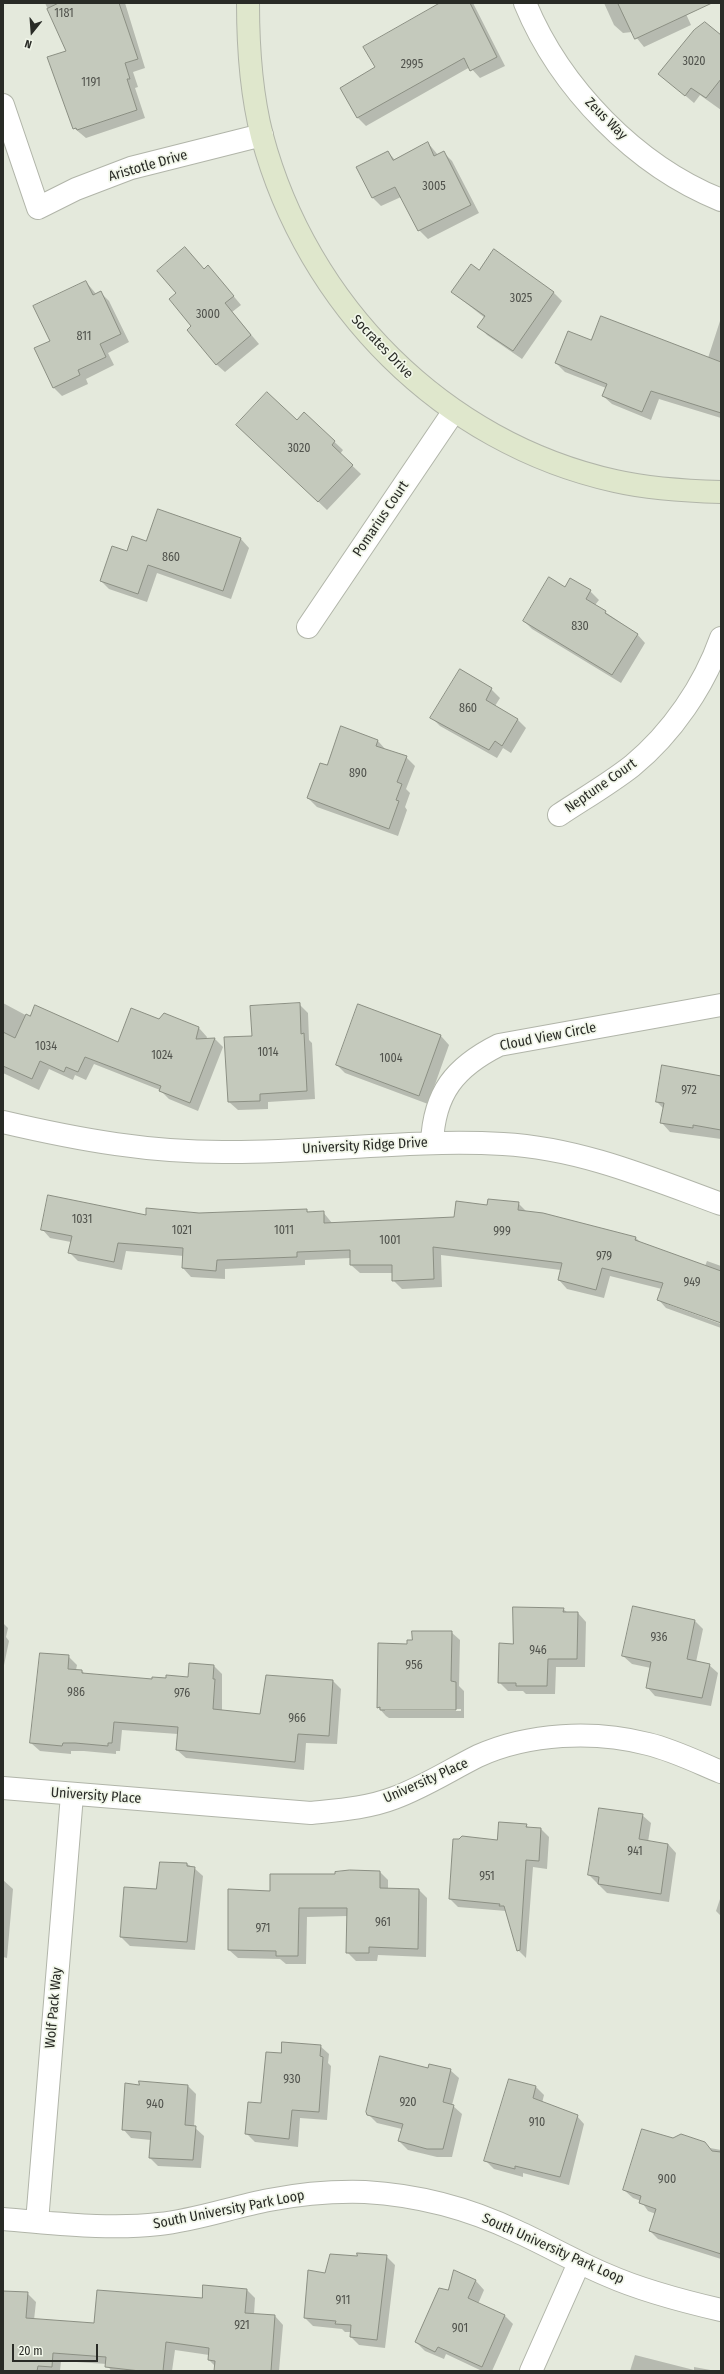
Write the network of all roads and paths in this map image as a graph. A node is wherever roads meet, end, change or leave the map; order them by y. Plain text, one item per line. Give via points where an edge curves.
1 (248, 3) edge
2 (525, 3) edge
3 (3, 105) edge
4 (262, 135) junction
5 (721, 200) edge
6 (454, 411) junction
7 (721, 492) edge
8 (308, 627) dead end
9 (721, 638) edge
10 (559, 815) dead end
11 (721, 1005) edge
12 (3, 1122) edge
13 (432, 1143) junction
14 (721, 1204) edge
15 (721, 1772) edge
16 (3, 1788) edge
17 (72, 1795) junction
18 (3, 2219) edge
19 (37, 2222) junction
20 (579, 2263) junction
21 (721, 2310) edge
22 (531, 2371) edge

1 - 4 street, Socrates Drive via 252,82
2 - 5 street, Zeus Way via 558,64 590,105 625,139 665,170
3 - 4 street, Aristotle Drive via 38,208 76,189 131,168
4 - 6 street, Socrates Drive via 281,196 306,249 337,297 373,341 418,383
6 - 7 street, Socrates Drive via 500,438 547,459 614,481 671,490
6 - 8 street, Pomarius Court
9 - 10 street, Neptune Court via 695,694 667,732 632,766
11 - 13 street, Cloud View Circle via 499,1045 476,1057 456,1074 441,1097 433,1125
12 - 13 street, University Ridge Drive via 78,1140 152,1150 232,1152
13 - 14 street, University Ridge Drive via 504,1144 563,1152 616,1166
15 - 17 street, University Place via 648,1744 609,1736 564,1736 520,1743 480,1756 394,1798 354,1809 311,1813
16 - 17 street, University Place
17 - 19 street, Wolf Pack Way
18 - 19 street, South University Park Loop
19 - 20 street, South University Park Loop via 112,2227 160,2224 212,2215 268,2200 316,2193 366,2192 419,2199 469,2212 515,2231
20 - 21 street, South University Park Loop via 675,2299
20 - 22 street

